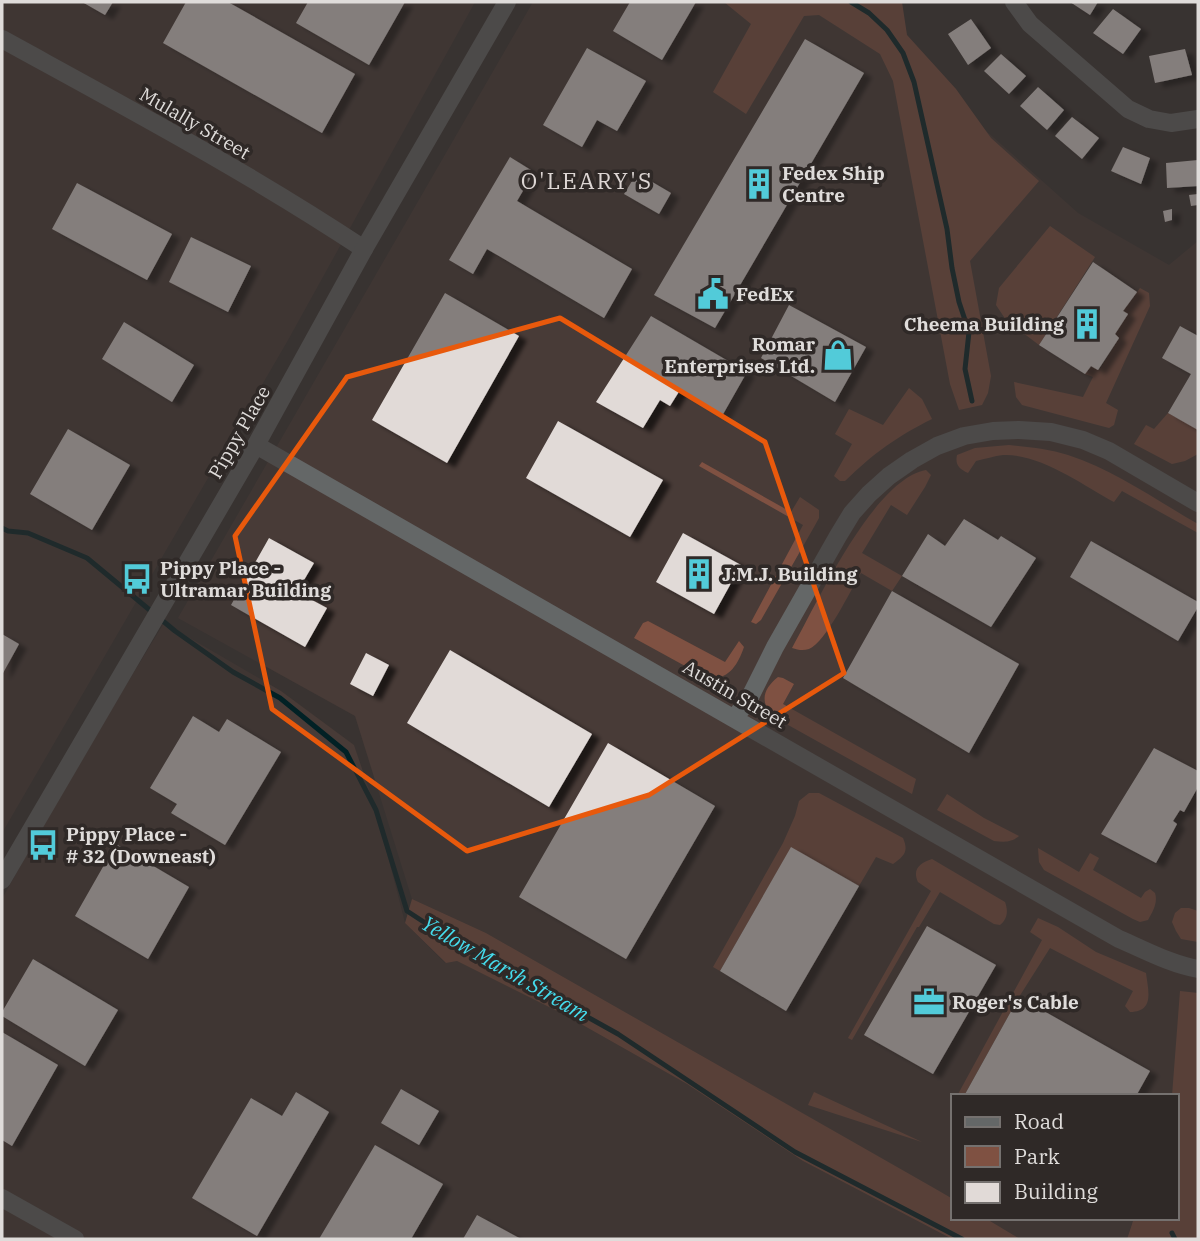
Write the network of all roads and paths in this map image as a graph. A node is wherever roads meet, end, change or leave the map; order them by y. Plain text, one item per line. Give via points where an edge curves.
1 (508, 2) edge
2 (1014, 2) edge
3 (2, 39) edge
4 (1198, 119) edge
5 (365, 248) junction
6 (256, 445) junction
7 (1198, 503) edge
8 (735, 718) junction
9 (2, 880) edge
10 (1198, 969) edge
11 (2, 1198) edge
12 (75, 1239) edge

1 - 5 street, Pippy Place
2 - 4 street via 1030,24 1128,109 1171,123
3 - 5 street, Mulally Street via 179,136
5 - 6 street, Pippy Place
6 - 8 street, Austin Street
6 - 9 street, Pippy Place
7 - 8 street via 1109,451 1051,432 993,431 937,446 889,476 852,513
8 - 10 street, Austin Street via 1119,939
11 - 12 street

